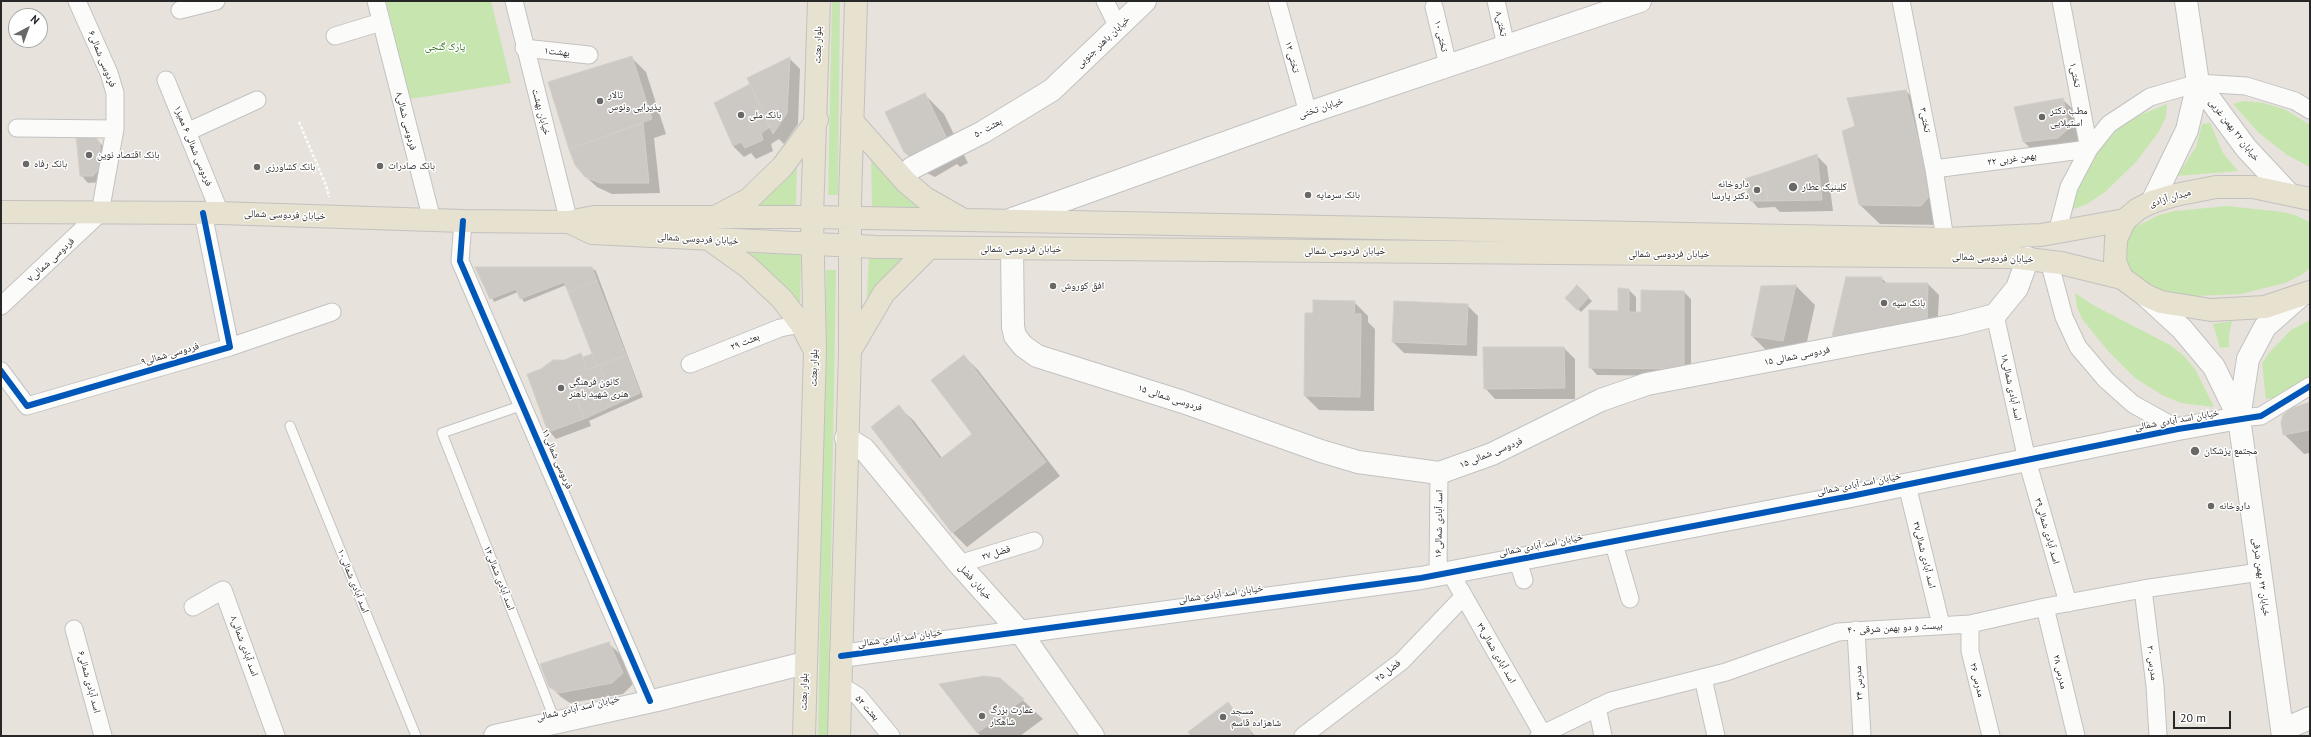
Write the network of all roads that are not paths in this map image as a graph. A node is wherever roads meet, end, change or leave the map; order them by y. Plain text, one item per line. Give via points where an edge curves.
1 (77, 1) edge
2 (216, 1) edge
3 (376, 1) edge
4 (514, 1) edge
5 (819, 1) edge
6 (856, 1) edge
7 (1105, 1) edge
8 (1145, 1) edge
9 (1277, 1) edge
10 (1496, 1) edge
11 (1901, 1) edge
12 (2061, 1) edge
13 (2186, 1) edge
14 (1635, 2) edge
15 (1434, 7) dead end
16 (180, 10) dead end
17 (381, 22) junction
18 (1118, 27) junction
19 (335, 36) dead end
20 (1506, 46) junction
21 (524, 48) junction
22 (589, 55) dead end
23 (1448, 65) junction
24 (166, 80) dead end
25 (1062, 82) joint
26 (2198, 83) junction
27 (257, 100) dead end
28 (2310, 110) edge
29 (1308, 113) junction
30 (817, 120) junction
31 (852, 121) junction
32 (17, 128) dead end
33 (115, 129) junction
34 (187, 132) junction
35 (2089, 149) junction
36 (912, 168) dead end
37 (1934, 169) junction
38 (2288, 193) junction
39 (2310, 199) edge
40 (2152, 202) junction
41 (1, 212) edge
42 (100, 213) junction
43 (211, 213) junction
44 (716, 217) junction
45 (812, 217) junction
46 (850, 218) junction
47 (432, 220) junction
48 (2125, 220) junction
49 (965, 221) junction
50 (463, 222) junction
51 (569, 222) junction
52 (1005, 222) junction
53 (2057, 233) junction
54 (1944, 239) junction
55 (710, 240) junction
56 (812, 245) junction
57 (850, 246) junction
58 (929, 248) junction
59 (1012, 248) junction
60 (2038, 260) junction
61 (2122, 278) junction
62 (2304, 294) edge
63 (2145, 295) junction
64 (1, 306) edge
65 (332, 312) dead end
66 (1995, 315) junction
67 (801, 324) junction
68 (230, 347) junction
69 (815, 350) junction
70 (850, 351) junction
71 (690, 364) dead end
72 (1, 371) edge
73 (2310, 386) edge
74 (523, 405) junction
75 (2239, 418) junction
76 (813, 424) junction
77 (290, 426) dead end
78 (2178, 429) junction
79 (847, 431) junction
80 (2026, 460) junction
81 (1439, 473) junction
82 (1907, 485) junction
83 (1034, 541) dead end
84 (1613, 541) junction
85 (1517, 559) junction
86 (959, 564) junction
87 (2260, 572) junction
88 (1444, 573) junction
89 (1524, 580) dead end
90 (2143, 590) junction
91 (1464, 596) junction
92 (1630, 599) dead end
93 (2068, 603) junction
94 (192, 607) dead end
95 (2045, 607) junction
96 (1970, 624) junction
97 (1941, 626) junction
98 (74, 629) dead end
99 (1856, 630) junction
100 (1021, 633) junction
101 (841, 656) junction
102 (805, 663) junction
103 (1703, 678) junction
104 (840, 685) junction
105 (650, 701) junction
106 (1597, 707) junction
107 (2310, 718) edge
108 (558, 730) edge
109 (2283, 733) edge
110 (1541, 734) edge
111 (103, 736) edge
112 (276, 736) edge
113 (416, 736) edge
114 (495, 736) edge
115 (804, 736) edge
116 (839, 736) edge
117 (891, 736) edge
118 (1093, 736) edge
119 (1303, 736) edge
120 (1603, 736) edge
121 (1716, 736) edge
122 (1862, 736) edge
123 (1991, 736) edge
124 (2076, 736) edge
125 (2158, 736) edge

1 - 33 street, فردوسی شمالی۶ via 109,73 115,93
2 - 16 street
3 - 17 street, فردوسی شمالی۸
4 - 21 street, خیابان بهشت
5 - 30 main road, بلوار بعثت
6 - 31 main road
7 - 18 street
8 - 18 street, خیابان باهنر جنوبی
9 - 29 street, تختی ۱۲
10 - 20 street, تختی۸
11 - 37 street, تختی۳
12 - 35 street, تختی۱
13 - 26 street, خیابان ۲۲ بهمن غربی
14 - 20 street, خیابان تختی
15 - 23 street, تختی ۱۰
17 - 19 street
17 - 47 street, فردوسی شمالی۸
18 - 25 street, خیابان باهنر جنوبی
20 - 23 street, خیابان تختی
21 - 22 street, بهشت۱
21 - 51 street, خیابان بهشت
23 - 29 street, خیابان تختی
24 - 34 street, فردوسی شمالی ۶ ممیز۱
25 - 36 street, بعثت ۵۰ via 1016,113
26 - 28 street via 2246,86 2294,101
26 - 35 street via 2150,98 2109,124
26 - 38 street, خیابان ۲۲ بهمن غربی via 2246,148
26 - 40 street, خیابان ۲۲ بهمن غربی via 2187,130
27 - 34 street
29 - 52 street, خیابان تختی
30 - 44 main road via 783,166 749,199
30 - 45 main road, بلوار بعثت
31 - 46 main road
31 - 49 main road via 906,182 925,198
32 - 33 street
33 - 42 street, فردوسی شمالی۶
34 - 43 street, فردوسی شمالی ۶ ممیز۱
35 - 37 street, ۲۲ بهمن غربی
35 - 53 street via 2069,187
37 - 54 street, تختی۳
38 - 39 main road, میدان آزادی
38 - 40 main road, میدان آزادی via 2254,187 2216,187
40 - 48 main road, میدان آزادی
41 - 42 main road, خیابان فردوسی شمالی
42 - 43 main road, خیابان فردوسی شمالی
42 - 64 street, فردوسی شمالی۷
43 - 47 main road, خیابان فردوسی شمالی
43 - 68 street
44 - 45 main road, خیابان فردوسی شمالی
44 - 51 main road, خیابان فردوسی شمالی via 594,217
45 - 46 main road, خیابان فردوسی شمالی
45 - 56 main road, بلوار بعثت
46 - 49 main road, خیابان فردوسی شمالی
46 - 57 main road
47 - 50 main road, خیابان فردوسی شمالی
48 - 53 main road, خیابان فردوسی شمالی
48 - 61 main road, میدان آزادی via 2116,239 2115,262
49 - 52 main road, خیابان فردوسی شمالی
50 - 51 main road, خیابان فردوسی شمالی
50 - 74 street, فردوسی شمالی۱۱ via 460,261
51 - 55 main road, خیابان فردوسی شمالی via 592,233
52 - 54 main road, خیابان فردوسی شمالی
53 - 54 main road, خیابان فردوسی شمالی
55 - 56 main road, خیابان فردوسی شمالی
55 - 67 main road via 748,267 782,299
56 - 57 main road, خیابان فردوسی شمالی
56 - 69 main road, بلوار بعثت
57 - 58 main road, خیابان فردوسی شمالی
57 - 70 main road
58 - 59 main road, خیابان فردوسی شمالی
58 - 70 main road via 884,293
59 - 60 main road, خیابان فردوسی شمالی
59 - 81 street, فردوسی شمالی ۱۵ via 1015,336 1023,346 1037,356 1183,402 1343,457 1364,463
60 - 61 main road, خیابان فردوسی شمالی
60 - 66 street
60 - 78 street via 2078,347 2106,380 2133,404
61 - 63 main road
62 - 63 main road via 2265,307 2210,310 2161,302
62 - 75 street, خیابان ۲۲ بهمن شرقی via 2265,327 2248,359
63 - 75 street, خیابان ۲۲ بهمن شرقی via 2182,329 2214,367
65 - 68 street
66 - 80 street, اسد آبادی شمالی۱۸
66 - 81 street, فردوسی شمالی ۱۵ via 1956,325 1647,384 1601,400 1492,454
67 - 69 main road
67 - 71 street, بعثت ۲۹ via 780,328
68 - 72 street, فردوسی شمالی۹ via 27,406
69 - 76 main road, بلوار بعثت
70 - 79 main road
73 - 75 street via 2262,416
74 - 105 street, فردوسی شمالی۱۱
74 - 108 lane, اسد آبادی شمالی۱۲ via 442,433
75 - 78 street, خیابان اسد آبادی شمالی
75 - 87 street, خیابان ۲۲ بهمن شرقی
76 - 79 main road
76 - 102 main road, بلوار بعثت
77 - 113 lane, اسد آبادی شمالی۱۰
78 - 80 street, خیابان اسد آبادی شمالی
79 - 86 street, خیابان فضل
79 - 101 main road
80 - 82 street, خیابان اسد آبادی شمالی
80 - 93 street, اسد آبادی شمالی۳۹
81 - 88 street, اسد آبادی شمالی۱۶
82 - 84 street, خیابان اسد آبادی شمالی
82 - 97 street, اسد آبادی شمالی۳۷
83 - 86 street, فضل ۲۷
84 - 85 street, خیابان اسد آبادی شمالی
84 - 92 street
85 - 88 street, خیابان اسد آبادی شمالی
85 - 89 street
86 - 100 street, خیابان فضل
87 - 90 street, بیست و دو بهمن شرقی ۴۰
87 - 109 street, خیابان ۲۲ بهمن شرقی
88 - 91 street, اسد آبادی شمالی۲۹
88 - 100 street, خیابان اسد آبادی شمالی
90 - 93 street, بیست و دو بهمن شرقی ۴۰
90 - 125 street, مدرس ۳۰ via 2156,686
91 - 110 street, اسد آبادی شمالی۲۹
91 - 119 street, فضل ۲۵ via 1402,661
93 - 95 street, بیست و دو بهمن شرقی ۴۰
94 - 112 street, اسد آبادی شمالی۸ via 223,590
95 - 96 street, بیست و دو بهمن شرقی ۴۰
95 - 124 street, مدرس ۲۸
96 - 97 street, بیست و دو بهمن شرقی ۴۰
96 - 123 street, مدرس ۲۶ via 1970,651
97 - 99 street, بیست و دو بهمن شرقی ۴۰
98 - 111 street, اسد آبادی شمالی۶
99 - 103 street, بیست و دو بهمن شرقی ۴۰ via 1838,632
99 - 122 street, مدرس ۲۴
100 - 101 street, خیابان اسد آبادی شمالی
100 - 118 street, خیابان فضل
101 - 104 main road
102 - 105 street, خیابان اسد آبادی شمالی
102 - 115 main road, بلوار بعثت
103 - 106 street, بیست و دو بهمن شرقی ۴۰ via 1610,701
103 - 121 street
104 - 116 main road
104 - 117 street, بعثت ۵۲ via 858,696
105 - 108 street, خیابان اسد آبادی شمالی
106 - 110 street, بیست و دو بهمن شرقی ۴۰
106 - 120 street
107 - 109 street
108 - 114 street, خیابان اسد آبادی شمالی

